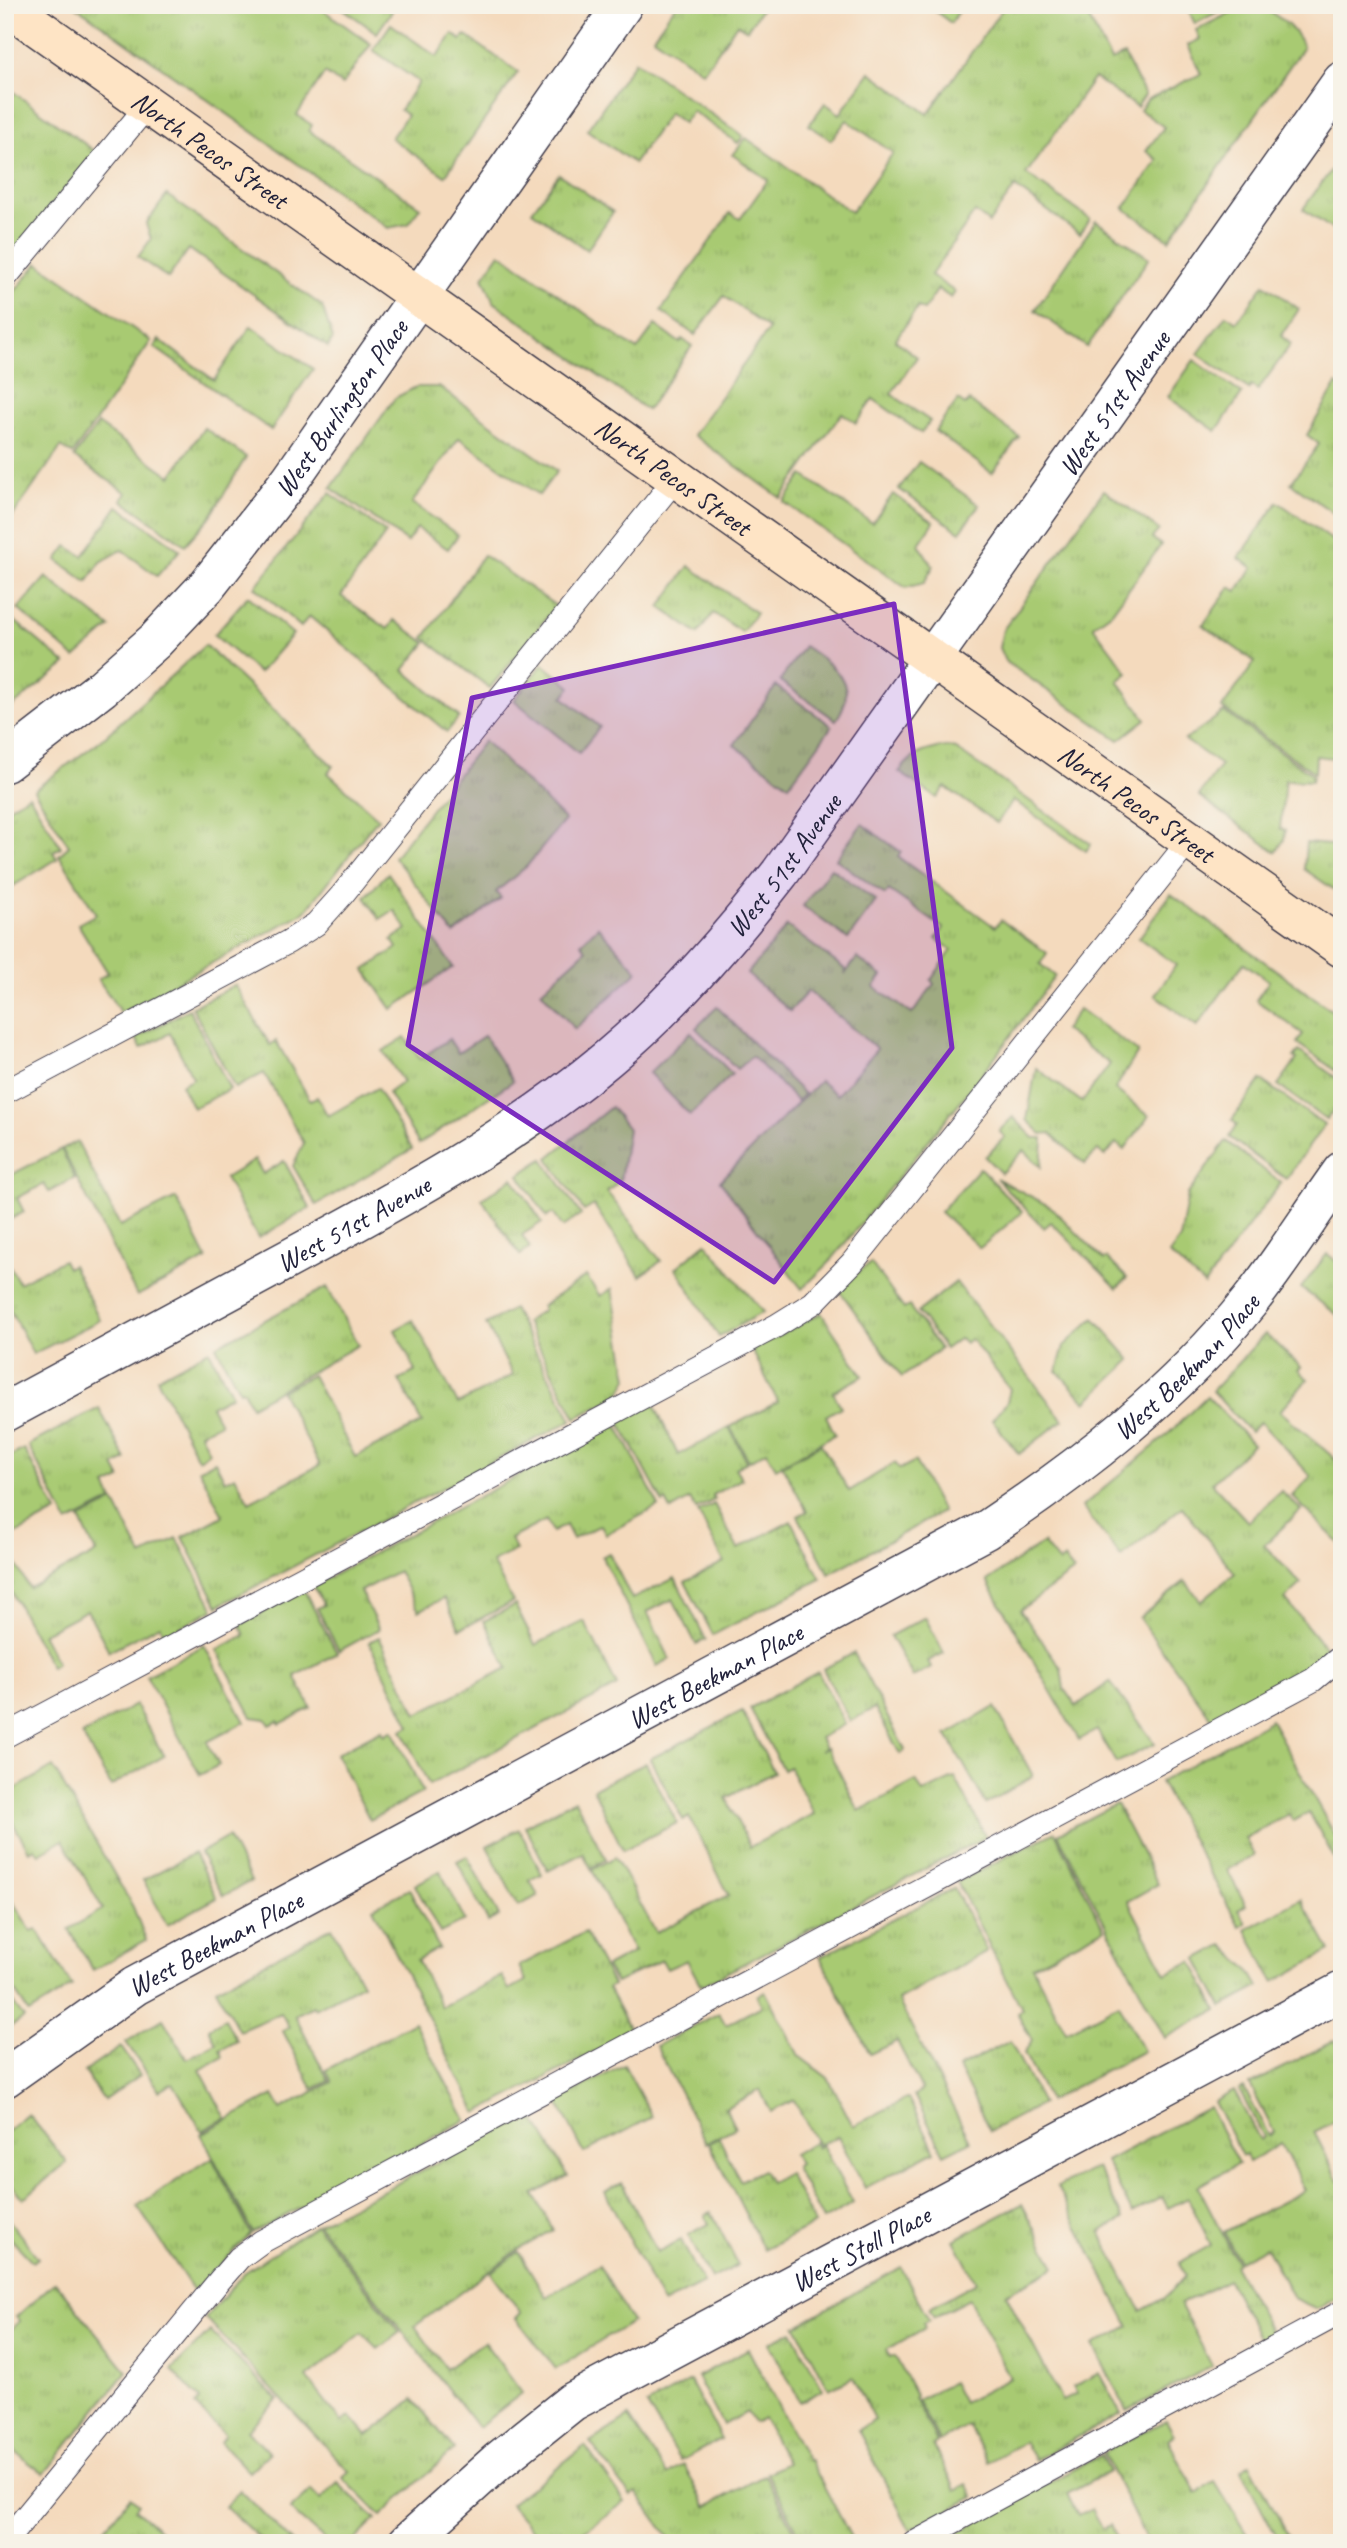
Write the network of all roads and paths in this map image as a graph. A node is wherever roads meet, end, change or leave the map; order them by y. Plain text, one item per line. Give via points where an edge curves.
1 (6, 5) edge
2 (623, 5) edge
3 (1342, 81) edge
4 (148, 106) junction
5 (5, 278) edge
6 (419, 296) junction
7 (676, 478) junction
8 (931, 658) junction
9 (5, 763) edge
10 (1190, 840) junction
11 (1342, 948) edge
12 (5, 1092) edge
13 (1342, 1171) edge
14 (5, 1412) edge
15 (1342, 1656) edge
16 (5, 1736) edge
17 (1342, 1991) edge
18 (5, 2078) edge
19 (1342, 2312) edge
20 (5, 2542) edge
21 (407, 2543) edge
22 (914, 2543) edge

1 - 4 main road, North Pecos Street
2 - 6 street, West Burlington Place
3 - 8 street, West 51st Avenue
4 - 5 lane
4 - 6 main road, North Pecos Street
6 - 7 main road, North Pecos Street
6 - 9 street, West Burlington Place via 290,480 206,587 102,688
7 - 8 main road, North Pecos Street
7 - 12 lane via 316,923
8 - 10 main road, North Pecos Street
8 - 14 street, West 51st Avenue via 747,915 609,1058 435,1178
10 - 11 main road, North Pecos Street
10 - 16 lane via 869,1243 813,1303
13 - 18 street, West Beekman Place via 1250,1301 1215,1340 1129,1423 1034,1499 986,1530 135,1986
15 - 20 lane via 1313,1680 261,2242 219,2281
17 - 21 street, West Stoll Place via 572,2402
19 - 22 lane

